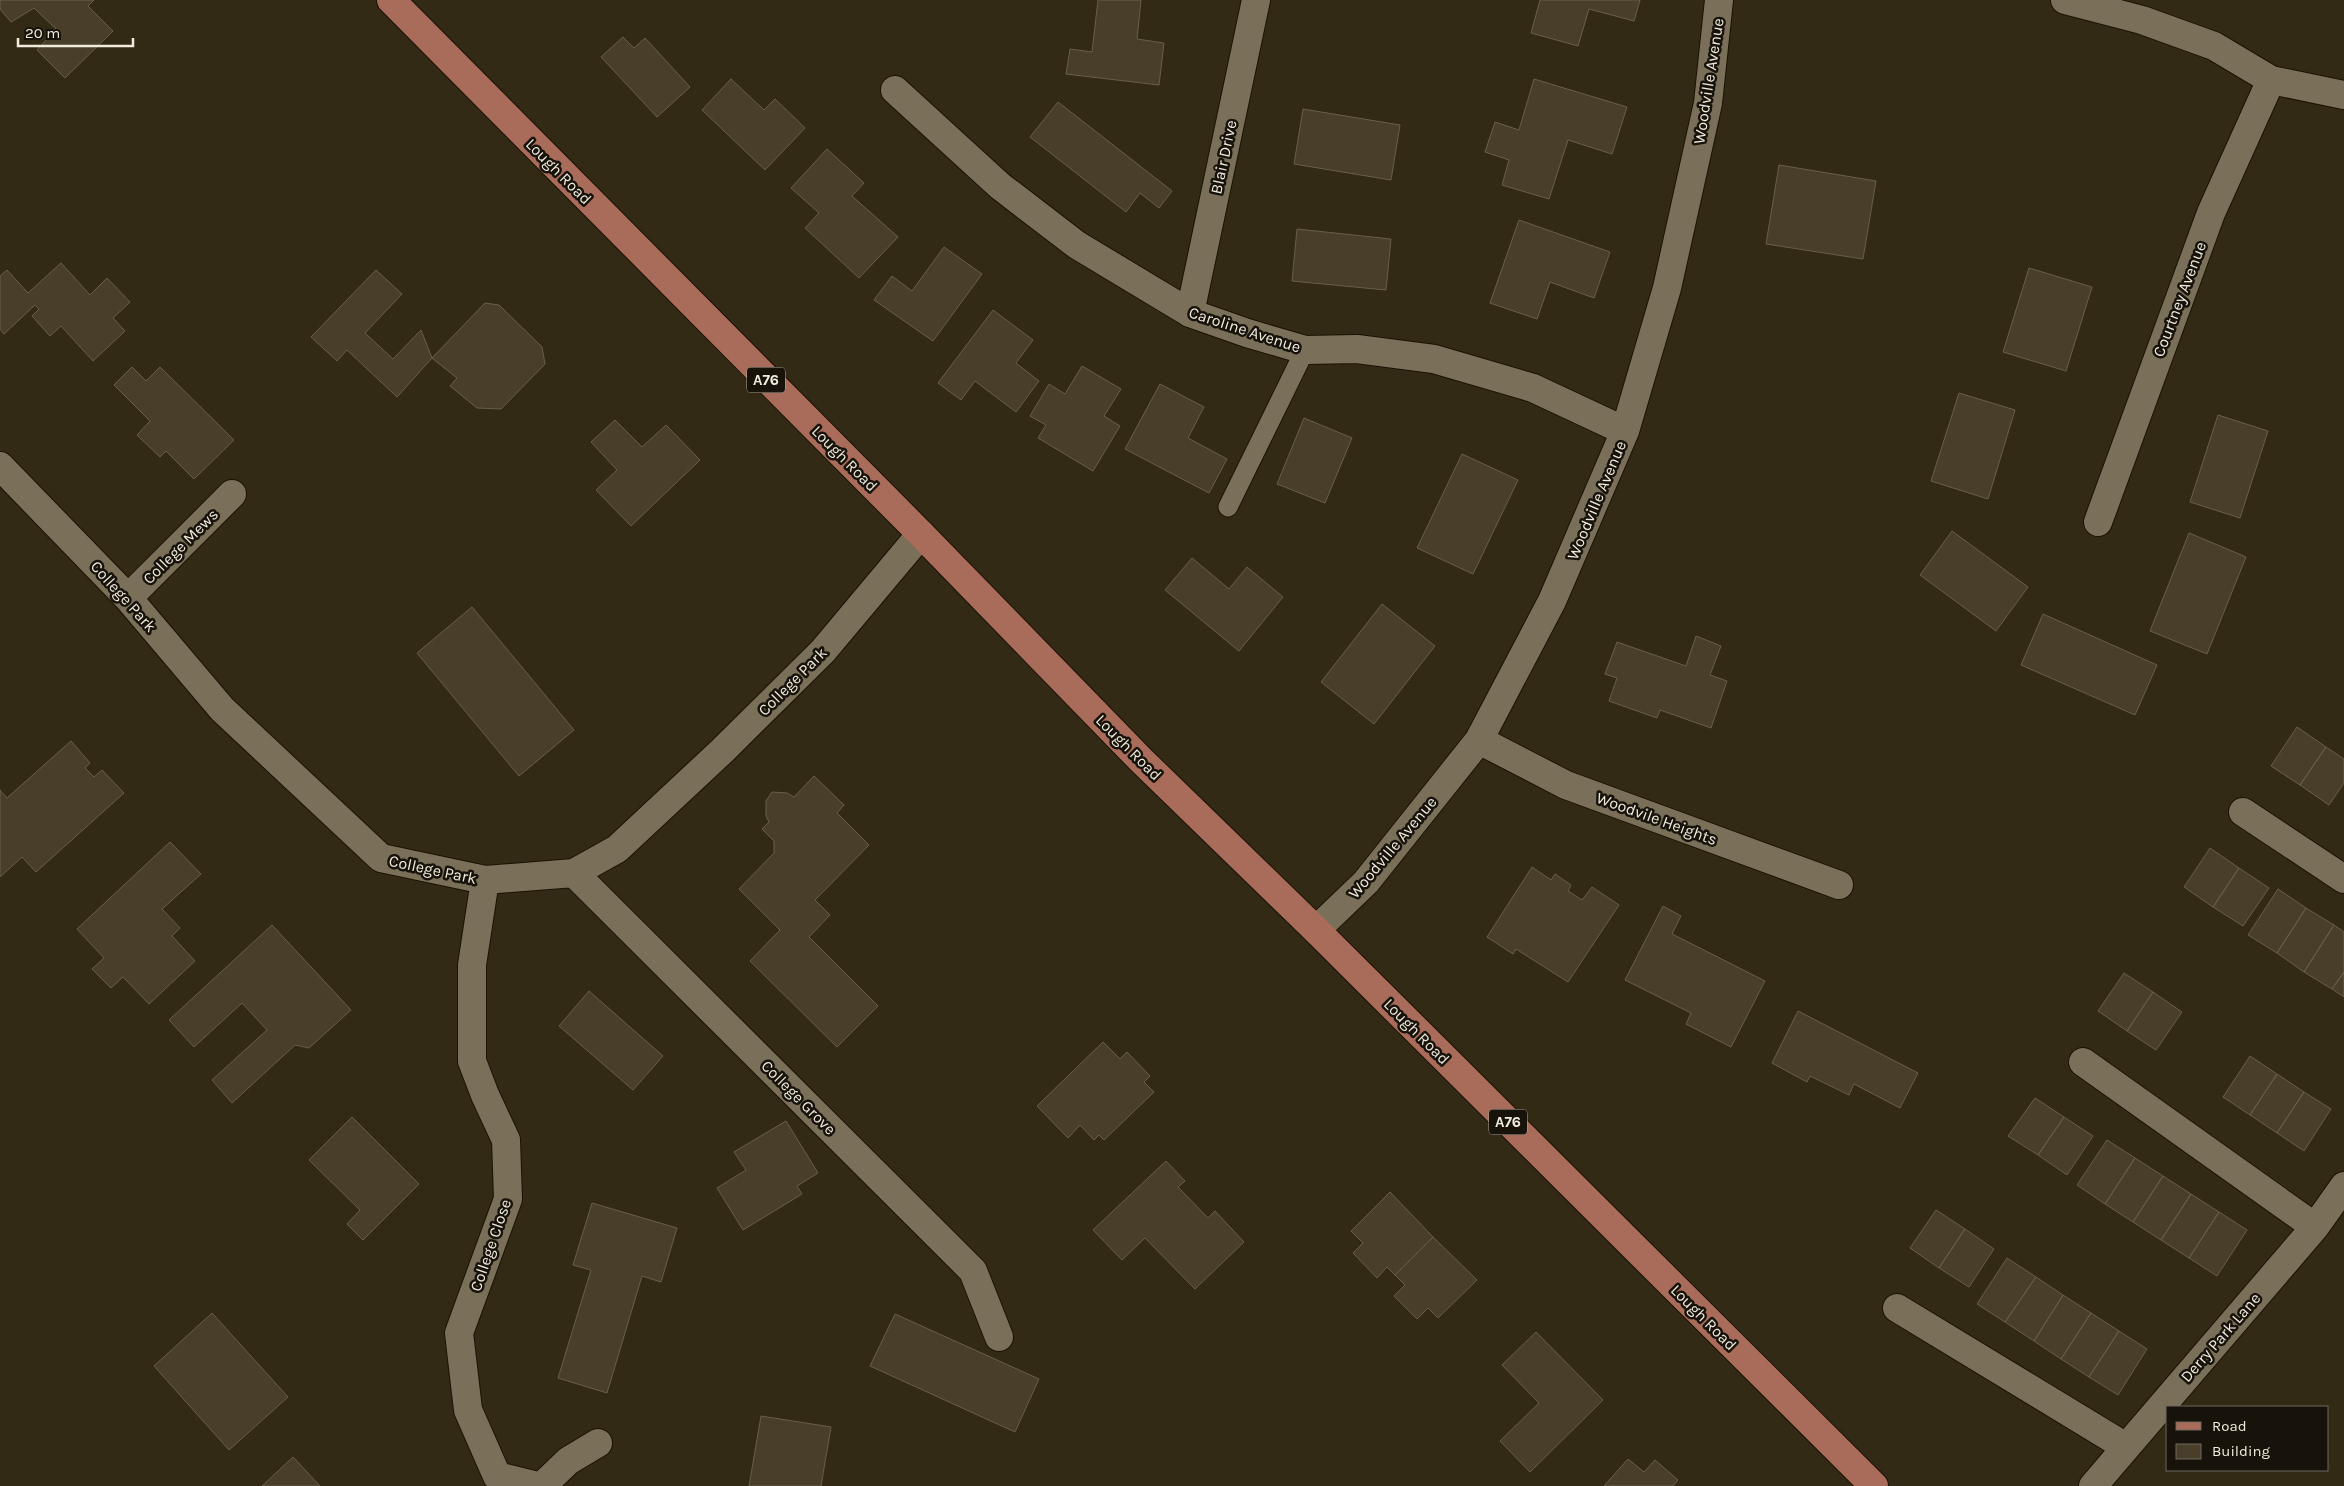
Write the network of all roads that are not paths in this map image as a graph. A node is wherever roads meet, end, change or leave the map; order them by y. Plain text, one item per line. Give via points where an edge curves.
1 (390, 0) edge
2 (1256, 0) edge
3 (1719, 0) edge
4 (2065, 0) edge
5 (2146, 10) edge
6 (2272, 80) junction
7 (895, 90) dead end
8 (2344, 95) edge
9 (1190, 313) junction
10 (1305, 350) junction
11 (1625, 431) junction
12 (0, 466) edge
13 (232, 494) dead end
14 (1228, 507) dead end
15 (2098, 522) dead end
16 (920, 534) junction
17 (128, 598) junction
18 (1479, 740) junction
19 (2243, 812) dead end
20 (574, 873) junction
21 (2344, 878) edge
22 (485, 880) junction
23 (1840, 885) dead end
24 (1316, 930) junction
25 (2083, 1062) dead end
26 (2344, 1186) edge
27 (2315, 1227) junction
28 (1897, 1308) dead end
29 (999, 1337) dead end
30 (598, 1444) dead end
31 (2126, 1447) junction
32 (540, 1486) edge
33 (1874, 1486) edge
34 (2093, 1486) edge

1 - 16 main road, Lough Road / A76
2 - 9 street, Blair Drive
3 - 11 street, Woodville Avenue via 1708,102 1667,288
4 - 5 street
5 - 6 street
6 - 8 street
6 - 15 street, Courtney Avenue via 2211,214
7 - 9 street, Caroline Avenue via 1000,186 1076,245
9 - 10 street, Caroline Avenue
10 - 11 street, Caroline Avenue via 1356,349 1434,359 1532,388
10 - 14 lane
11 - 18 street, Woodville Avenue via 1552,601
12 - 17 street, College Park
13 - 17 street, College Mews
16 - 20 street, College Park via 823,651 722,752 617,849
16 - 24 main road, Lough Road / A76 via 1141,760
17 - 22 street, College Park via 222,708 381,858
18 - 23 street, Woodvile Heights via 1566,785
18 - 24 street, Woodville Avenue via 1366,882
19 - 21 street
20 - 22 street, College Park
20 - 29 street, College Grove via 973,1271
22 - 32 street, College Close via 472,965 472,1061 506,1140 508,1199 459,1333 468,1410 498,1476
24 - 33 main road, Lough Road / A76
25 - 27 street
26 - 27 street, Derry Park Lane
27 - 31 street, Derry Park Lane
28 - 31 street
30 - 32 street, College Close via 568,1461
31 - 34 street, Derry Park Lane

